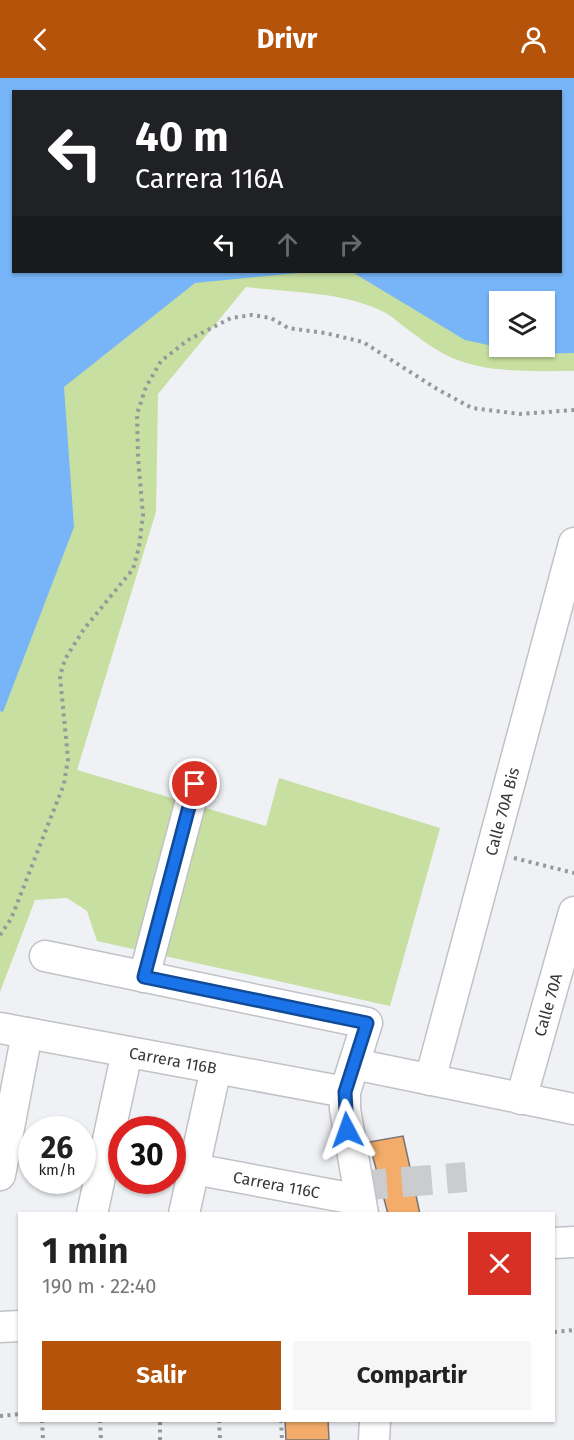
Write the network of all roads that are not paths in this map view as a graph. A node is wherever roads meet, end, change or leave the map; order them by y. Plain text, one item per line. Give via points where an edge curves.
1 (574, 543) edge
2 (567, 597) edge
3 (195, 784) dead end
4 (574, 912) edge
5 (45, 956) dead end
6 (144, 977) junction
7 (563, 996) edge
8 (14, 1031) edge
9 (127, 1052) junction
10 (354, 1064) junction
11 (216, 1068) junction
12 (430, 1080) junction
13 (345, 1092) junction
14 (521, 1099) junction
15 (574, 1109) edge
16 (194, 1169) junction
17 (0, 1175) edge
18 (361, 1207) edge
19 (92, 1212) edge
20 (184, 1212) edge
21 (574, 1242) edge
22 (555, 1243) edge
23 (18, 1326) edge
24 (0, 1327) edge
25 (375, 1422) edge
26 (374, 1440) edge

1 - 2 street, Calle 70A Bis
2 - 12 street, Calle 70A Bis via 491,852
3 - 6 street
4 - 7 street, Calle 70A
5 - 6 street
6 - 10 street via 367,1023
7 - 14 street, Calle 70A
8 - 9 street, Carrera 116B
8 - 17 street
9 - 11 street, Carrera 116B
9 - 19 street
10 - 12 street
10 - 13 street
11 - 13 street, Carrera 116B
11 - 16 street
12 - 14 street
13 - 18 street via 347,1130
14 - 15 street
16 - 18 street, Carrera 116C
16 - 20 street
21 - 22 street
23 - 24 street
25 - 26 street

